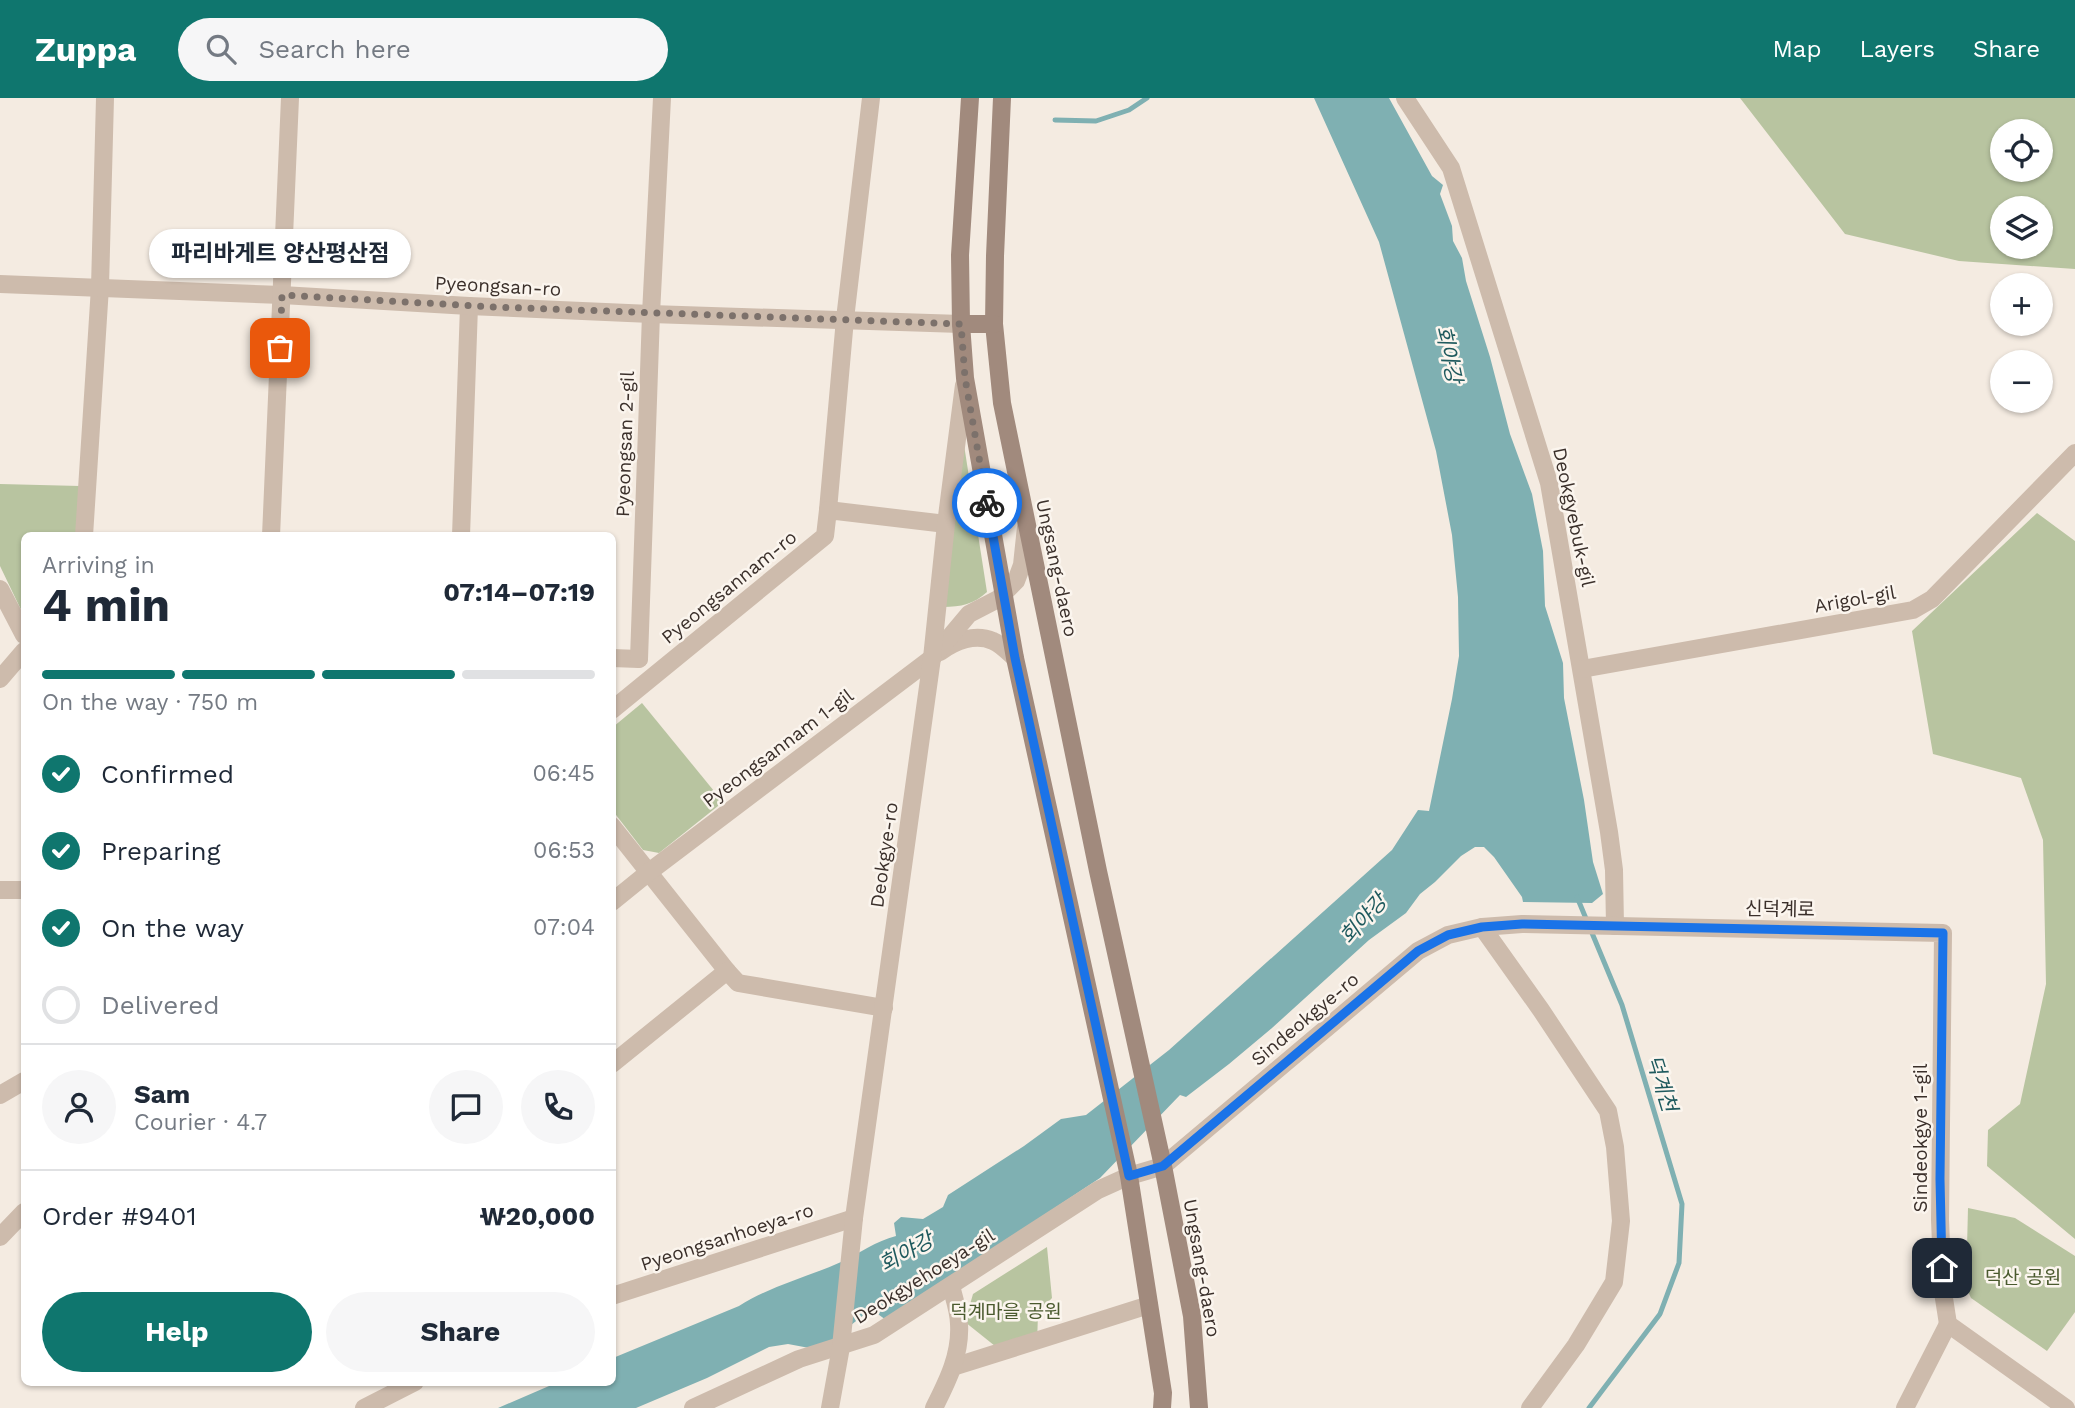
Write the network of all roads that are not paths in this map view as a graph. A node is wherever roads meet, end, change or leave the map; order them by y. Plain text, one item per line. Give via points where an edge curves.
1 (105, 98) edge
2 (290, 98) edge
3 (662, 98) edge
4 (871, 98) edge
5 (970, 98) edge
6 (1002, 98) edge
7 (1405, 98) edge
8 (0, 284) edge
9 (100, 288) junction
10 (282, 295) junction
11 (469, 306) junction
12 (651, 314) junction
13 (845, 319) junction
14 (961, 324) junction
15 (995, 324) junction
16 (965, 378) junction
17 (2075, 453) edge
18 (828, 510) junction
19 (946, 524) junction
20 (1026, 524) junction
21 (84, 532) edge
22 (271, 532) edge
23 (461, 532) edge
24 (0, 589) edge
25 (1003, 596) junction
26 (21, 629) edge
27 (21, 654) edge
28 (616, 658) edge
29 (932, 658) junction
30 (1015, 658) junction
31 (639, 659) junction
32 (1582, 669) junction
33 (653, 677) junction
34 (0, 679) edge
35 (616, 707) edge
36 (616, 831) edge
37 (649, 872) junction
38 (0, 890) edge
39 (21, 890) edge
40 (616, 899) edge
41 (1522, 924) joint
42 (1615, 926) junction
43 (1482, 927) junction
44 (1943, 933) joint
45 (727, 971) junction
46 (884, 1009) junction
47 (616, 1061) edge
48 (21, 1083) edge
49 (0, 1095) edge
50 (1163, 1166) junction
51 (1128, 1169) junction
52 (21, 1215) edge
53 (853, 1224) junction
54 (0, 1237) edge
55 (951, 1286) junction
56 (616, 1295) edge
57 (1149, 1305) junction
58 (1948, 1324) junction
59 (842, 1341) junction
60 (953, 1367) junction
61 (407, 1386) edge
62 (364, 1408) edge
63 (693, 1408) edge
64 (830, 1408) edge
65 (934, 1408) edge
66 (1162, 1408) edge
67 (1199, 1408) edge
68 (1530, 1408) edge
69 (1905, 1408) edge
70 (2066, 1408) edge

1 - 9 street
2 - 10 street
3 - 12 street, Pyeongsan 2-gil
4 - 13 street, Pyeongsannam-ro
5 - 14 main road via 960,255
6 - 15 main road, Ungsang-daero
7 - 32 street, Deokgyebuk-gil via 1451,168 1549,483
8 - 9 street, Pyeongsan-ro
9 - 10 street, Pyeongsan-ro
9 - 21 street
10 - 11 street, Pyeongsan-ro
10 - 22 street
11 - 12 street, Pyeongsan-ro
11 - 23 street
12 - 13 street, Pyeongsan-ro
12 - 31 street, Pyeongsan 2-gil
13 - 14 street, Pyeongsan-ro
13 - 18 street, Pyeongsannam-ro
14 - 15 main road, Pyeongsan-ro
14 - 16 main road
15 - 20 main road, Ungsang-daero via 1002,403
16 - 19 street, Deokgye-ro
16 - 25 main road
17 - 32 street, Arigol-gil via 1932,599 1913,610
18 - 19 street
18 - 33 street, Pyeongsannam-ro via 825,536
19 - 29 street, Deokgye-ro
20 - 25 street via 1022,565
20 - 50 main road, Ungsang-daero
24 - 26 street
25 - 29 street via 969,614
25 - 30 main road
27 - 34 street
28 - 31 street
29 - 30 street via 965,638 993,641
29 - 37 street, Pyeongsannam 1-gil
29 - 46 street, Deokgye-ro
30 - 51 main road
31 - 33 street
32 - 42 street, Deokgyebuk-gil via 1614,870
33 - 35 street, Pyeongsannam-ro
36 - 37 street
37 - 40 street, Pyeongsannam 1-gil
37 - 45 street
38 - 39 street
41 - 42 street, 신덕계로
41 - 43 street, Sindeokgye-ro
42 - 44 street, 신덕계로
43 - 50 street, Sindeokgye-ro via 1448,935 1418,951
43 - 68 street via 1608,1111 1615,1147 1621,1221 1614,1282
44 - 58 street, Sindeokgye 1-gil via 1940,1206
45 - 46 street via 738,983
45 - 47 street
46 - 53 street, Deokgye-ro
48 - 49 street
50 - 51 street, Sindeokgye-ro
50 - 67 main road, Ungsang-daero via 1192,1316
51 - 55 street, Deokgyehoeya-gil
51 - 57 main road
52 - 54 street
53 - 56 street, Pyeongsanhoeya-ro
53 - 59 street, Deokgye-ro
55 - 59 street, Deokgyehoeya-gil via 874,1335
55 - 60 street via 959,1324
57 - 60 street
57 - 66 main road
58 - 69 street
58 - 70 street
59 - 63 street, Deokgyehoeya-gil
59 - 64 street
60 - 65 street
61 - 62 street

